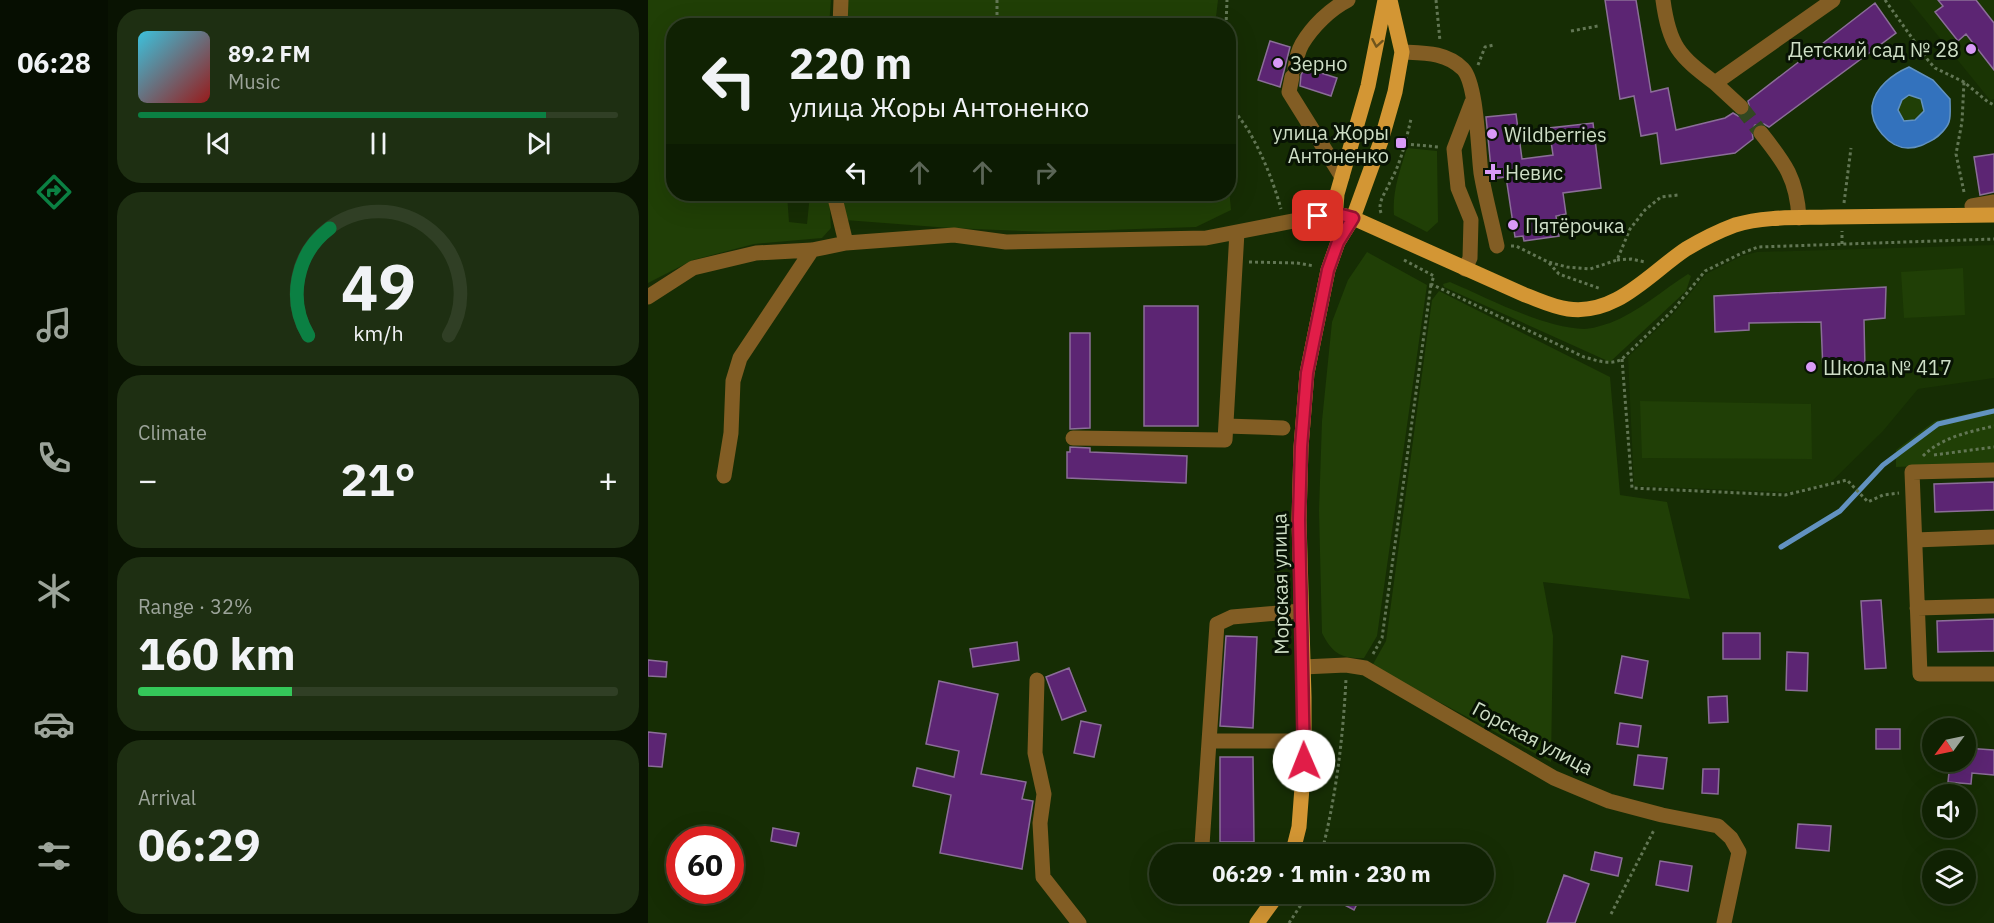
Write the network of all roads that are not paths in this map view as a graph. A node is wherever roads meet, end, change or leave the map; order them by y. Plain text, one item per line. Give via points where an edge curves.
1 (841, 0) edge
2 (1348, 0) edge
3 (1385, 0) edge
4 (1390, 0) edge
5 (1663, 0) edge
6 (1833, 0) edge
7 (840, 18) edge
8 (1402, 52) junction
9 (1715, 83) junction
10 (1473, 99) junction
11 (1740, 107) tunnel mouth
12 (1761, 134) tunnel mouth
13 (1342, 177) junction
14 (836, 201) edge
15 (1994, 202) edge
16 (1972, 206) road end
17 (1334, 213) junction
18 (1994, 215) edge
19 (1491, 216) junction
20 (1353, 218) junction
21 (1799, 218) junction
22 (1471, 220) junction
23 (1237, 232) junction
24 (1338, 242) junction
25 (846, 243) junction
26 (1497, 246) road end
27 (812, 250) junction
28 (1465, 269) junction
29 (648, 297) edge
30 (1226, 426) junction
31 (1283, 428) dead end
32 (1073, 438) dead end
33 (1994, 470) edge
34 (724, 476) dead end
35 (1994, 537) edge
36 (1915, 540) junction
37 (1994, 606) edge
38 (1917, 608) junction
39 (1301, 611) junction
40 (1303, 667) junction
41 (1994, 674) edge
42 (1037, 680) dead end
43 (1209, 741) junction
44 (1303, 741) junction
45 (1202, 844) edge
46 (1295, 844) edge
47 (1271, 904) edge
48 (1079, 923) edge
49 (1257, 923) edge
50 (1724, 923) edge

1 - 7 street
2 - 13 street via 1317,24 1300,46 1289,92
3 -> 13 main road, Морская улица via 1368,86
4 - 8 main road, Морская улица
5 - 9 street via 1665,23 1675,45 1690,64
6 - 9 street
8 - 10 street via 1442,55 1457,63 1466,71
8 - 20 main road, Морская улица via 1381,141
9 - 11 street
10 - 19 street
10 - 22 street via 1454,149 1458,188
12 - 21 street via 1791,176
13 - 17 main road, Морская улица
14 - 25 street
15 - 16 street
17 - 20 main road
17 - 23 street
17 - 24 main road, Морская улица
18 - 21 main road
19 - 22 street
19 - 26 street
20 - 24 main road, Морская улица
20 - 28 main road
21 - 28 main road via 1735,225 1705,238 1624,295 1596,308 1553,306
22 - 28 street via 1470,258
23 - 25 street via 1206,238 1006,242 954,236
23 - 30 street
24 - 39 main road, Морская улица via 1324,283 1307,373 1301,447
25 - 27 street
27 - 29 street via 756,253 693,268
27 - 34 street via 740,358 733,381
30 - 31 street
30 - 32 street via 1225,440
33 - 36 street via 1912,472
35 - 36 street
36 - 38 street
37 - 38 street
38 - 41 street via 1920,674
39 - 40 main road, Морская улица
39 - 43 street via 1232,617 1217,624
40 - 44 main road, Морская улица
40 - 50 street, Горская улица via 1365,668 1554,778 1610,801 1718,826 1739,852
42 - 48 street via 1035,753 1044,794 1040,823 1043,877
43 - 44 street
43 - 45 street
44 - 46 main road, Морская улица
47 - 49 main road

